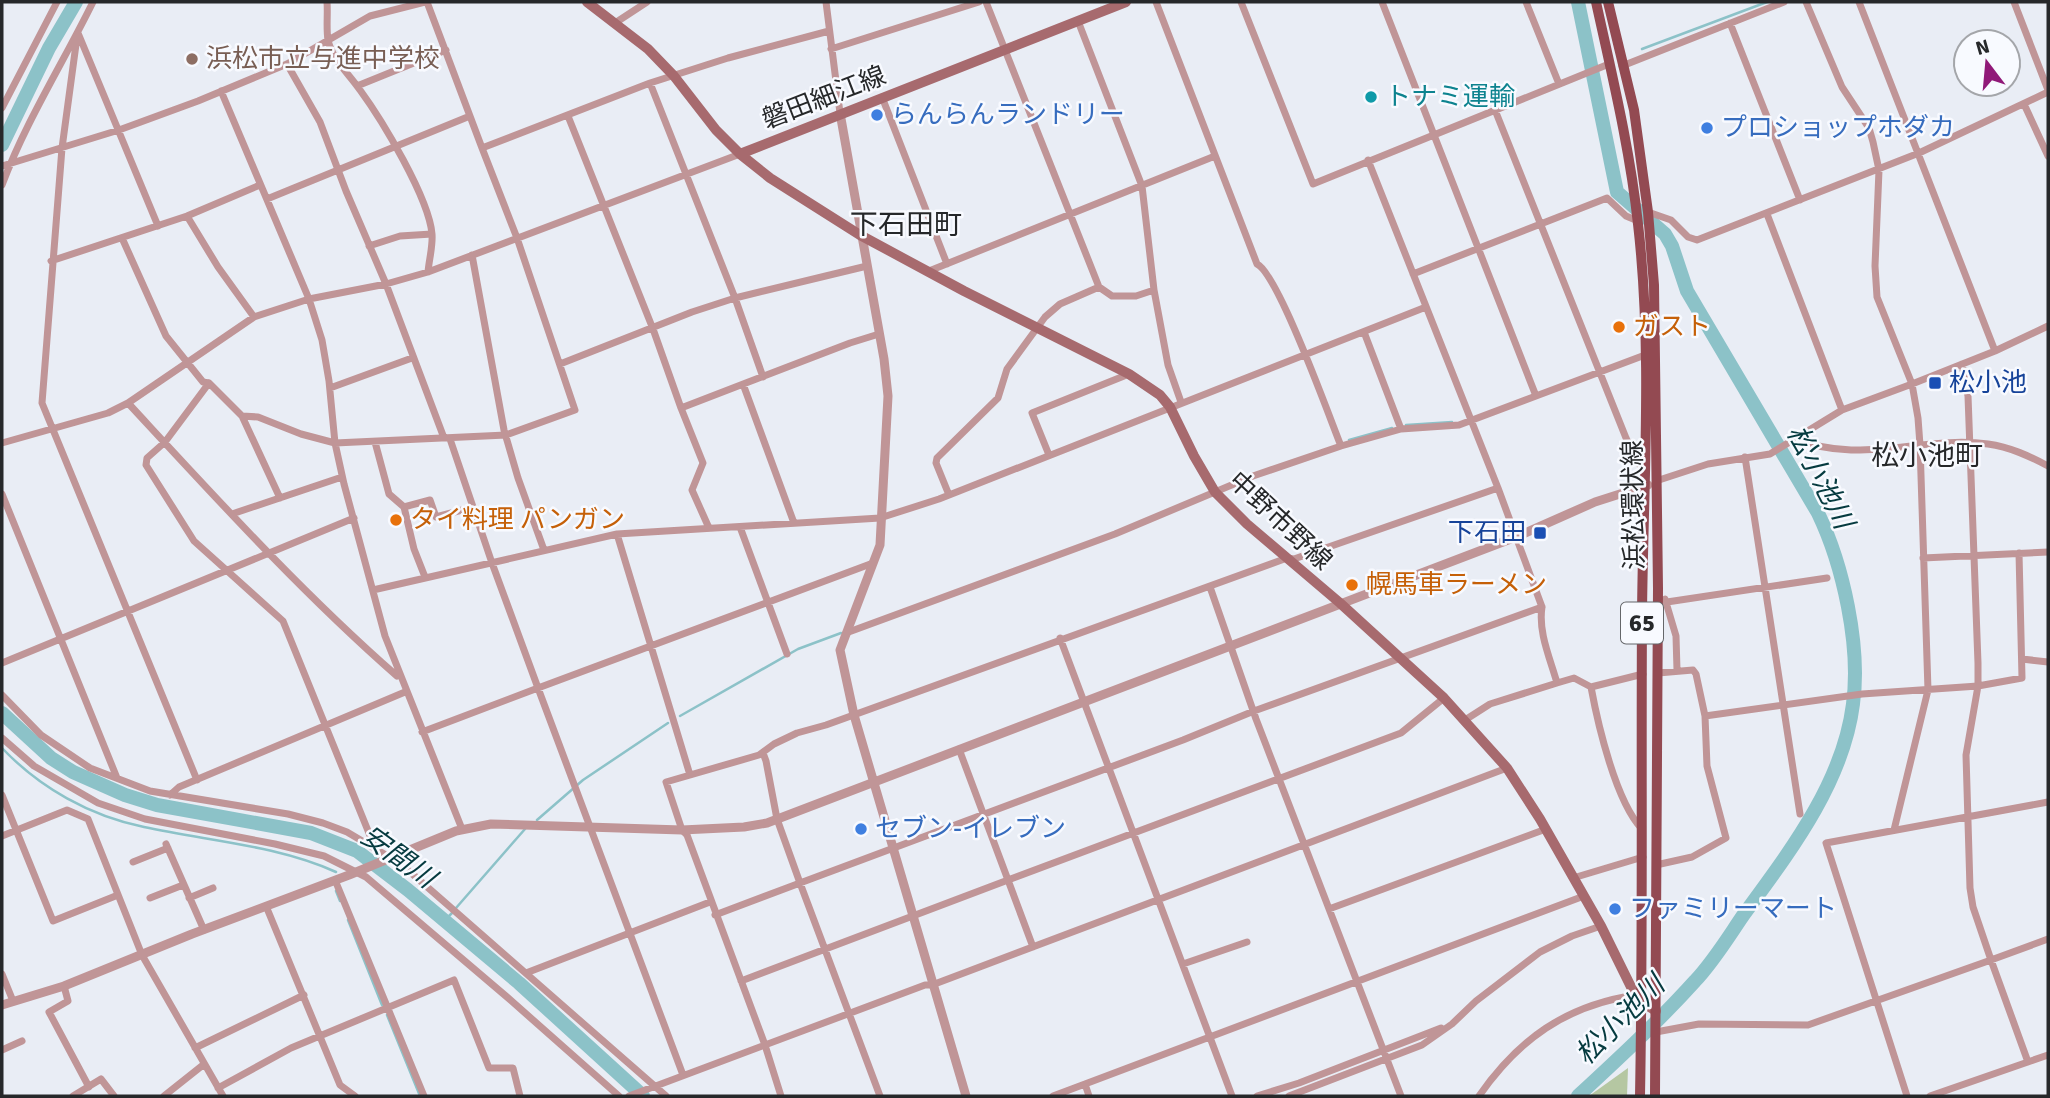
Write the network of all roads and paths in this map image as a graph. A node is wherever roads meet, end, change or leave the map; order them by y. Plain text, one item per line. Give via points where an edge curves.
1 (57, 2) edge
2 (327, 2) edge
3 (426, 2) edge
4 (587, 2) edge
5 (647, 2) edge
6 (826, 2) edge
7 (979, 2) edge
8 (986, 2) edge
9 (1126, 2) edge
10 (1156, 2) edge
11 (1241, 2) edge
12 (1382, 2) edge
13 (1526, 2) edge
14 (1596, 2) edge
15 (1608, 2) edge
16 (1784, 2) edge
17 (1806, 2) edge
18 (1859, 2) edge
19 (2014, 2) edge
20 (89, 3) edge
21 (1078, 21) junction
22 (615, 23) junction
23 (1730, 23) junction
24 (829, 31) junction
25 (77, 35) junction
26 (328, 41) junction
27 (831, 48) junction
28 (1004, 49) junction
29 (446, 50) junction
30 (287, 64) junction
31 (1606, 66) junction
32 (1622, 66) junction
33 (674, 76) junction
34 (650, 83) junction
35 (1559, 84) junction
36 (357, 86) junction
37 (221, 91) junction
38 (2048, 91) edge
39 (883, 97) junction
40 (2024, 104) junction
41 (2, 108) edge
42 (1495, 110) junction
43 (840, 113) junction
44 (470, 116) junction
45 (568, 116) junction
46 (119, 130) junction
47 (1434, 135) junction
48 (395, 146) junction
49 (62, 148) junction
50 (482, 148) junction
51 (1919, 153) junction
52 (740, 154) junction
53 (1215, 156) junction
54 (2048, 156) edge
55 (1368, 160) junction
56 (6, 164) edge
57 (339, 170) junction
58 (1879, 170) junction
59 (687, 174) junction
60 (260, 184) junction
61 (2, 185) edge
62 (1142, 186) junction
63 (267, 199) junction
64 (1800, 200) junction
65 (603, 205) junction
66 (1648, 212) junction
67 (1767, 214) junction
68 (187, 216) junction
69 (1071, 216) junction
70 (1638, 221) junction
71 (1542, 225) junction
72 (158, 226) junction
73 (432, 234) junction
74 (860, 235) junction
75 (122, 238) junction
76 (517, 238) junction
77 (369, 246) junction
78 (1480, 249) junction
79 (472, 255) junction
80 (51, 261) junction
81 (947, 264) junction
82 (867, 266) junction
83 (929, 271) junction
84 (428, 272) junction
85 (1413, 274) junction
86 (386, 284) junction
87 (1099, 287) junction
88 (1154, 290) junction
89 (735, 298) junction
90 (309, 299) junction
91 (1426, 307) junction
92 (254, 317) junction
93 (2048, 326) edge
94 (1037, 328) junction
95 (653, 329) junction
96 (1364, 332) junction
97 (879, 334) junction
98 (1995, 351) junction
99 (1304, 354) junction
100 (1645, 355) junction
101 (412, 358) junction
102 (560, 364) junction
103 (1962, 364) junction
104 (187, 365) junction
105 (1600, 372) junction
106 (1129, 374) junction
107 (763, 377) junction
108 (209, 383) junction
109 (743, 384) junction
110 (1912, 384) junction
111 (330, 388) junction
112 (1536, 396) junction
113 (1181, 402) junction
114 (128, 403) junction
115 (1170, 407) junction
116 (681, 408) junction
117 (1842, 410) junction
118 (243, 416) junction
119 (1471, 421) junction
120 (53, 428) junction
121 (1401, 429) junction
122 (506, 435) junction
123 (447, 438) junction
124 (1796, 438) junction
125 (165, 442) junction
126 (375, 442) junction
127 (1970, 442) junction
128 (2, 443) edge
129 (335, 443) junction
130 (1920, 445) junction
131 (1342, 446) junction
132 (1049, 456) junction
133 (1745, 457) junction
134 (2048, 466) edge
135 (1644, 468) junction
136 (342, 477) junction
137 (1656, 481) junction
138 (1645, 486) junction
139 (1498, 488) junction
140 (1216, 492) junction
141 (2, 494) edge
142 (949, 495) junction
143 (280, 498) junction
144 (473, 506) junction
145 (404, 507) junction
146 (232, 514) junction
147 (354, 518) junction
148 (880, 518) junction
149 (794, 523) junction
150 (740, 527) junction
151 (709, 528) junction
152 (617, 534) junction
153 (1516, 537) junction
154 (544, 550) junction
155 (2048, 552) edge
156 (267, 553) junction
157 (2019, 553) junction
158 (1974, 557) junction
159 (1287, 558) junction
160 (1923, 558) junction
161 (492, 563) junction
162 (873, 563) junction
163 (226, 570) junction
164 (425, 577) junction
165 (1827, 578) dead end
166 (1210, 587) junction
167 (1658, 588) junction
168 (1765, 588) junction
169 (373, 590) junction
170 (1667, 602) junction
171 (767, 603) junction
172 (1340, 604) junction
173 (1542, 607) junction
174 (127, 610) junction
175 (846, 633) junction
176 (61, 638) junction
177 (1060, 638) junction
178 (1230, 645) junction
179 (653, 646) junction
180 (787, 654) dead end
181 (1400, 657) junction
182 (2022, 659) junction
183 (2048, 662) edge
184 (2, 663) edge
185 (1677, 670) junction
186 (1657, 673) junction
187 (1643, 674) junction
188 (400, 678) junction
189 (1557, 682) junction
190 (1978, 686) junction
191 (1591, 687) junction
192 (538, 688) junction
193 (1928, 690) junction
194 (405, 692) junction
195 (2, 695) edge
196 (1444, 698) junction
197 (1085, 701) junction
198 (1784, 705) junction
199 (1254, 711) junction
200 (854, 715) junction
201 (1705, 716) junction
202 (1465, 720) junction
203 (328, 726) junction
204 (422, 732) junction
205 (2, 738) edge
206 (959, 749) junction
207 (763, 753) junction
208 (1109, 767) junction
209 (1507, 768) junction
210 (690, 775) junction
211 (117, 778) junction
212 (1280, 779) junction
213 (197, 780) junction
214 (873, 781) junction
215 (2, 795) edge
216 (170, 795) junction
217 (2048, 802) edge
218 (1800, 814) dead end
219 (983, 815) junction
220 (1969, 817) junction
221 (777, 819) junction
222 (589, 827) junction
223 (462, 829) junction
224 (16, 830) junction
225 (682, 830) junction
226 (1546, 830) junction
227 (1643, 830) junction
228 (1894, 830) junction
229 (1133, 834) junction
230 (2, 836) edge
231 (1305, 844) junction
232 (892, 848) junction
233 (1643, 857) junction
234 (389, 858) junction
235 (133, 862) dead end
236 (1657, 865) junction
237 (354, 873) junction
238 (1573, 878) junction
239 (335, 880) junction
240 (1008, 880) junction
241 (800, 883) junction
242 (183, 885) junction
243 (213, 888) dead end
244 (118, 895) junction
245 (1584, 896) junction
246 (150, 898) dead end
247 (189, 898) junction
248 (1158, 899) junction
249 (710, 902) junction
250 (266, 905) junction
251 (1329, 909) junction
252 (715, 915) junction
253 (913, 916) junction
254 (1601, 926) junction
255 (204, 930) junction
256 (629, 933) junction
257 (2048, 939) edge
258 (1247, 942) dead end
259 (1033, 947) junction
260 (825, 950) junction
261 (142, 955) junction
262 (1991, 960) junction
263 (1183, 964) junction
264 (526, 973) junction
265 (2, 974) edge
266 (741, 981) junction
267 (1358, 981) junction
268 (932, 985) junction
269 (64, 986) junction
270 (304, 995) junction
271 (1638, 999) junction
272 (13, 1002) junction
273 (1875, 1002) junction
274 (2, 1005) edge
275 (388, 1008) junction
276 (1656, 1011) junction
277 (849, 1014) junction
278 (1452, 1024) junction
279 (1656, 1031) junction
280 (321, 1036) junction
281 (1210, 1036) junction
282 (23, 1041) dead end
283 (765, 1045) junction
284 (195, 1048) junction
285 (1383, 1049) junction
286 (2, 1050) edge
287 (2048, 1055) edge
288 (1386, 1059) junction
289 (2028, 1062) junction
290 (203, 1065) junction
291 (683, 1075) junction
292 (1085, 1084) junction
293 (89, 1087) junction
294 (654, 1087) junction
295 (1958, 1087) junction
296 (218, 1088) junction
297 (73, 1096) edge
298 (113, 1096) edge
299 (164, 1096) edge
300 (223, 1096) edge
301 (355, 1096) edge
302 (424, 1096) edge
303 (520, 1096) edge
304 (619, 1096) edge
305 (629, 1096) edge
306 (666, 1096) edge
307 (781, 1096) edge
308 (880, 1096) edge
309 (966, 1096) edge
310 (1053, 1096) edge
311 (1089, 1096) edge
312 (1231, 1096) edge
313 (1257, 1096) edge
314 (1289, 1096) edge
315 (1400, 1096) edge
316 (1479, 1096) edge
317 (1640, 1096) edge
318 (1656, 1096) edge
319 (1908, 1096) edge
320 (1930, 1096) edge
321 (1961, 1096) edge

1 - 41 street
2 - 26 street
3 - 26 street via 370,16
3 - 29 street
4 - 22 main road, 磐田細江線
5 - 22 street
6 - 24 street
7 - 27 street
8 - 28 street
9 - 21 main road, 磐田細江線
10 - 53 street
11 - 55 street via 1313,184
12 - 47 street
13 - 35 street
14 - 31 main road, 浜松環状線 / 65
15 - 32 main road, 浜松環状線 / 65
16 - 23 street
17 - 58 street via 1842,87 1869,128
18 - 51 street
19 - 38 street
20 - 25 street
21 - 28 main road, 磐田細江線
21 - 62 street
22 - 33 main road, 磐田細江線
23 - 32 street
23 - 64 street
24 - 27 street
24 - 33 street
25 - 46 street
25 - 49 street
25 - 56 street
26 - 30 street
26 - 36 street
27 - 43 street
28 - 39 main road, 磐田細江線
28 - 69 street
29 - 36 street
29 - 44 street
30 - 37 street
30 - 57 street via 320,122
31 - 35 street
31 - 70 main road, 浜松環状線 / 65
32 - 66 main road, 浜松環状線 / 65 via 1634,110
33 - 34 street
33 - 52 main road, 磐田細江線
34 - 45 street
34 - 59 street
35 - 42 street
36 - 48 street
37 - 46 street
37 - 60 street
38 - 40 street
39 - 43 main road, 磐田細江線
39 - 81 street
40 - 51 street
40 - 54 street
42 - 47 street
42 - 71 street
43 - 52 main road, 磐田細江線
43 - 74 street
44 - 48 street
44 - 50 street
45 - 50 street
45 - 65 street
46 - 49 street
46 - 72 street
47 - 55 street
47 - 78 street
48 - 57 street
48 - 73 street via 415,182
49 - 56 street
49 - 80 street
50 - 76 street
51 - 58 street
51 - 98 street
52 - 59 street
52 - 74 main road, 中野市野線
53 - 62 street
53 - 99 street via 1257,264 1263,266 1278,291
55 - 85 street
56 - 61 street
57 - 63 street
57 - 77 street
58 - 64 street
58 - 110 street via 1877,296
59 - 65 street
59 - 89 street
60 - 63 street
60 - 68 street
62 - 69 street
62 - 88 street
63 - 90 street
64 - 67 street
65 - 76 street
65 - 95 street
66 - 67 street via 1671,220 1697,240
66 - 137 main road, 浜松環状線 / 65
67 - 117 street
68 - 72 street
68 - 92 street
69 - 81 street
69 - 87 street
70 - 71 street via 1607,198
70 - 100 main road, 浜松環状線 / 65
71 - 78 street
71 - 105 street
72 - 75 street
73 - 77 street via 400,236
73 - 84 street
74 - 82 street
74 - 83 main road, 中野市野線
75 - 80 street
75 - 104 street via 166,336
76 - 79 street
76 - 102 street
77 - 86 street
78 - 85 street
78 - 112 street
79 - 84 street
79 - 122 street
80 - 120 street via 42,403
81 - 83 street
82 - 89 street
82 - 97 street
83 - 94 main road, 中野市野線
84 - 86 street
85 - 91 street
86 - 90 street
86 - 101 street
87 - 88 street via 1112,296
87 - 94 street via 1060,303
88 - 113 street via 1168,365
89 - 95 street
89 - 107 street
90 - 92 street
90 - 111 street
91 - 96 street
91 - 119 street
92 - 104 street
93 - 98 street
94 - 106 main road, 中野市野線
94 - 142 street via 1004,374 998,398 937,458
95 - 102 street
95 - 116 street
96 - 99 street
96 - 121 street
97 - 107 street
97 - 148 street via 888,396
98 - 103 street
99 - 113 street
99 - 131 street
100 - 105 street
100 - 135 main road, 浜松環状線 / 65
101 - 111 street
101 - 123 street
102 - 122 street via 575,410
103 - 110 street
103 - 127 street
104 - 108 street
104 - 114 street
105 - 112 street
105 - 135 street via 1626,438
106 - 115 main road, 中野市野線
106 - 132 street via 1032,414
107 - 109 street
108 - 118 street
108 - 125 street
109 - 116 street
109 - 149 street
110 - 117 street
110 - 130 street
111 - 129 street
112 - 119 street
113 - 115 street
114 - 120 street
114 - 125 street
115 - 132 street
115 - 140 main road, 中野市野線
116 - 151 street via 704,463 692,489
117 - 124 street
118 - 129 street
118 - 143 street
119 - 121 street
119 - 139 street
120 - 128 street
120 - 174 street
121 - 131 street
122 - 123 street
122 - 154 street
123 - 126 street
123 - 144 street
124 - 130 street via 1848,450
124 - 133 street via 1770,454
125 - 146 street
125 - 163 street via 146,458 146,465 194,541
126 - 129 street
126 - 145 street via 390,494
127 - 130 street
127 - 134 street via 2008,449
127 - 158 street
129 - 136 street
130 - 160 street
131 - 140 street
132 - 142 street
133 - 137 street
133 - 168 street
135 - 138 main road, 浜松環状線 / 65
136 - 143 street
136 - 147 street
137 - 138 street
137 - 167 main road, 浜松環状線 / 65
138 - 153 street via 1595,502
138 - 187 main road, 浜松環状線 / 65
139 - 153 street
139 - 159 street
140 - 159 main road, 中野市野線
140 - 175 street
141 - 176 street
142 - 148 street
143 - 146 street
144 - 145 street via 436,517 430,500
144 - 161 street
145 - 164 street
146 - 156 street
147 - 156 street
147 - 169 street
148 - 149 street
148 - 162 street via 880,545
149 - 150 street
150 - 151 street
150 - 171 street
151 - 152 street
152 - 154 street
152 - 179 street
153 - 172 street
153 - 173 street
154 - 161 street
155 - 157 street
156 - 163 street
156 - 188 street
157 - 158 street
157 - 182 street
158 - 160 street
158 - 190 street
159 - 166 street
159 - 172 main road, 中野市野線
160 - 193 street
161 - 164 street
161 - 192 street
162 - 171 street
162 - 175 street
163 - 174 street
163 - 203 street via 283,621
164 - 169 street
165 - 168 street
166 - 177 street
166 - 178 street
167 - 170 street
167 - 186 main road, 浜松環状線 / 65
168 - 170 street
168 - 198 street
169 - 188 street
170 - 185 street via 1676,636
171 - 179 street
171 - 180 street
172 - 178 street
172 - 181 main road, 中野市野線
173 - 181 street
173 - 189 street via 1540,620
174 - 176 street
174 - 213 street
175 - 200 street via 841,661
176 - 184 street
176 - 211 street
177 - 197 street
177 - 200 street
178 - 197 street
178 - 199 street
179 - 192 street
179 - 210 street
181 - 196 main road, 中野市野線
181 - 199 street
182 - 183 street
182 - 190 street via 2022,678
185 - 186 street
185 - 201 street via 1696,674
186 - 236 main road, 浜松環状線 / 65
187 - 191 street
187 - 227 main road, 浜松環状線 / 65
188 - 194 street
189 - 191 street via 1574,678
189 - 202 street via 1490,704
190 - 193 street
190 - 220 street via 1966,755
191 - 227 street via 1601,737 1632,819
192 - 204 street
192 - 222 street
193 - 198 street
193 - 228 street
194 - 203 street
194 - 204 street
195 - 211 street via 59,748 90,768
196 - 202 main road, 中野市野線
196 - 212 street via 1401,733
197 - 206 street
197 - 208 street
198 - 201 street
198 - 218 street
199 - 208 street
199 - 212 street
200 - 207 street via 797,733
200 - 214 street
201 - 236 street via 1707,765 1726,838 1692,857
202 - 209 main road, 中野市野線
203 - 213 street
203 - 234 street via 375,847
204 - 223 street
205 - 237 street via 34,766 99,803 145,819 324,856
206 - 214 street
206 - 219 street
207 - 210 street
207 - 221 street
208 - 219 street
208 - 229 street
209 - 226 main road, 中野市野線
209 - 231 street
210 - 225 street via 666,782
211 - 216 street
212 - 229 street
212 - 231 street
213 - 216 street
214 - 221 street
214 - 232 street
215 - 224 street
216 - 234 street via 323,823
217 - 220 street
219 - 232 street
219 - 240 street
220 - 228 street
220 - 262 street via 1973,906
221 - 225 street via 744,827
221 - 241 street
222 - 223 street via 491,824
222 - 225 street
222 - 256 street
223 - 234 street
224 - 230 street
224 - 244 street via 67,810 88,819
224 - 244 street via 53,921
225 - 249 street
226 - 238 main road, 中野市野線
226 - 251 street
227 - 233 main road, 浜松環状線 / 65
228 - 273 street via 1826,843
229 - 240 street
229 - 248 street
231 - 248 street
231 - 251 street
232 - 241 street
232 - 253 street
233 - 238 street
233 - 271 main road, 浜松環状線 / 65
234 - 237 street
234 - 264 street
235 - 242 street via 167,846
236 - 276 main road, 浜松環状線 / 65
237 - 239 street
237 - 304 street via 376,885
238 - 245 main road, 中野市野線
239 - 250 street
239 - 275 street
240 - 253 street
240 - 259 street
241 - 252 street
241 - 260 street
242 - 246 street
242 - 247 street
243 - 247 street
244 - 261 street
245 - 254 main road, 中野市野線
245 - 267 street
247 - 255 street
248 - 259 street
248 - 263 street
249 - 252 street
249 - 256 street
250 - 255 street
250 - 270 street
251 - 267 street
252 - 266 street
253 - 260 street
253 - 268 street
254 - 271 main road, 中野市野線
254 - 278 street via 1540,953
255 - 261 street
256 - 264 street
256 - 291 street
257 - 262 street
258 - 263 street
259 - 268 street
260 - 266 street
260 - 277 street
261 - 269 street
261 - 284 street
262 - 273 street
262 - 289 street
263 - 281 street
264 - 294 street
265 - 272 street
266 - 283 street
267 - 281 street
267 - 285 street
268 - 277 street
268 - 309 street
269 - 272 street
269 - 293 street via 68,1001 49,1012
270 - 280 street
270 - 284 street
271 - 276 main road
271 - 316 street via 1588,1007 1556,1022 1520,1047
271 - 317 main road, 浜松環状線 / 65
272 - 274 street
273 - 279 street via 1808,1025 1699,1024
273 - 319 street
275 - 280 street
275 - 302 street
275 - 303 street via 454,980 489,1068 513,1068
276 - 279 main road, 浜松環状線 / 65
277 - 283 street
277 - 308 street
278 - 285 street
278 - 288 street via 1422,1045
279 - 318 main road, 浜松環状線 / 65
280 - 296 street
280 - 301 street via 340,1085
281 - 292 street
281 - 312 street
282 - 286 street
283 - 291 street
283 - 307 street
284 - 290 street
285 - 288 street
285 - 313 street
287 - 289 street
288 - 314 street
288 - 315 street
289 - 295 street
290 - 296 street
290 - 299 street
291 - 294 street
292 - 310 street
292 - 311 street
293 - 297 street
293 - 298 street via 101,1079
294 - 305 street
294 - 306 street
295 - 320 street
295 - 321 street
296 - 300 street

